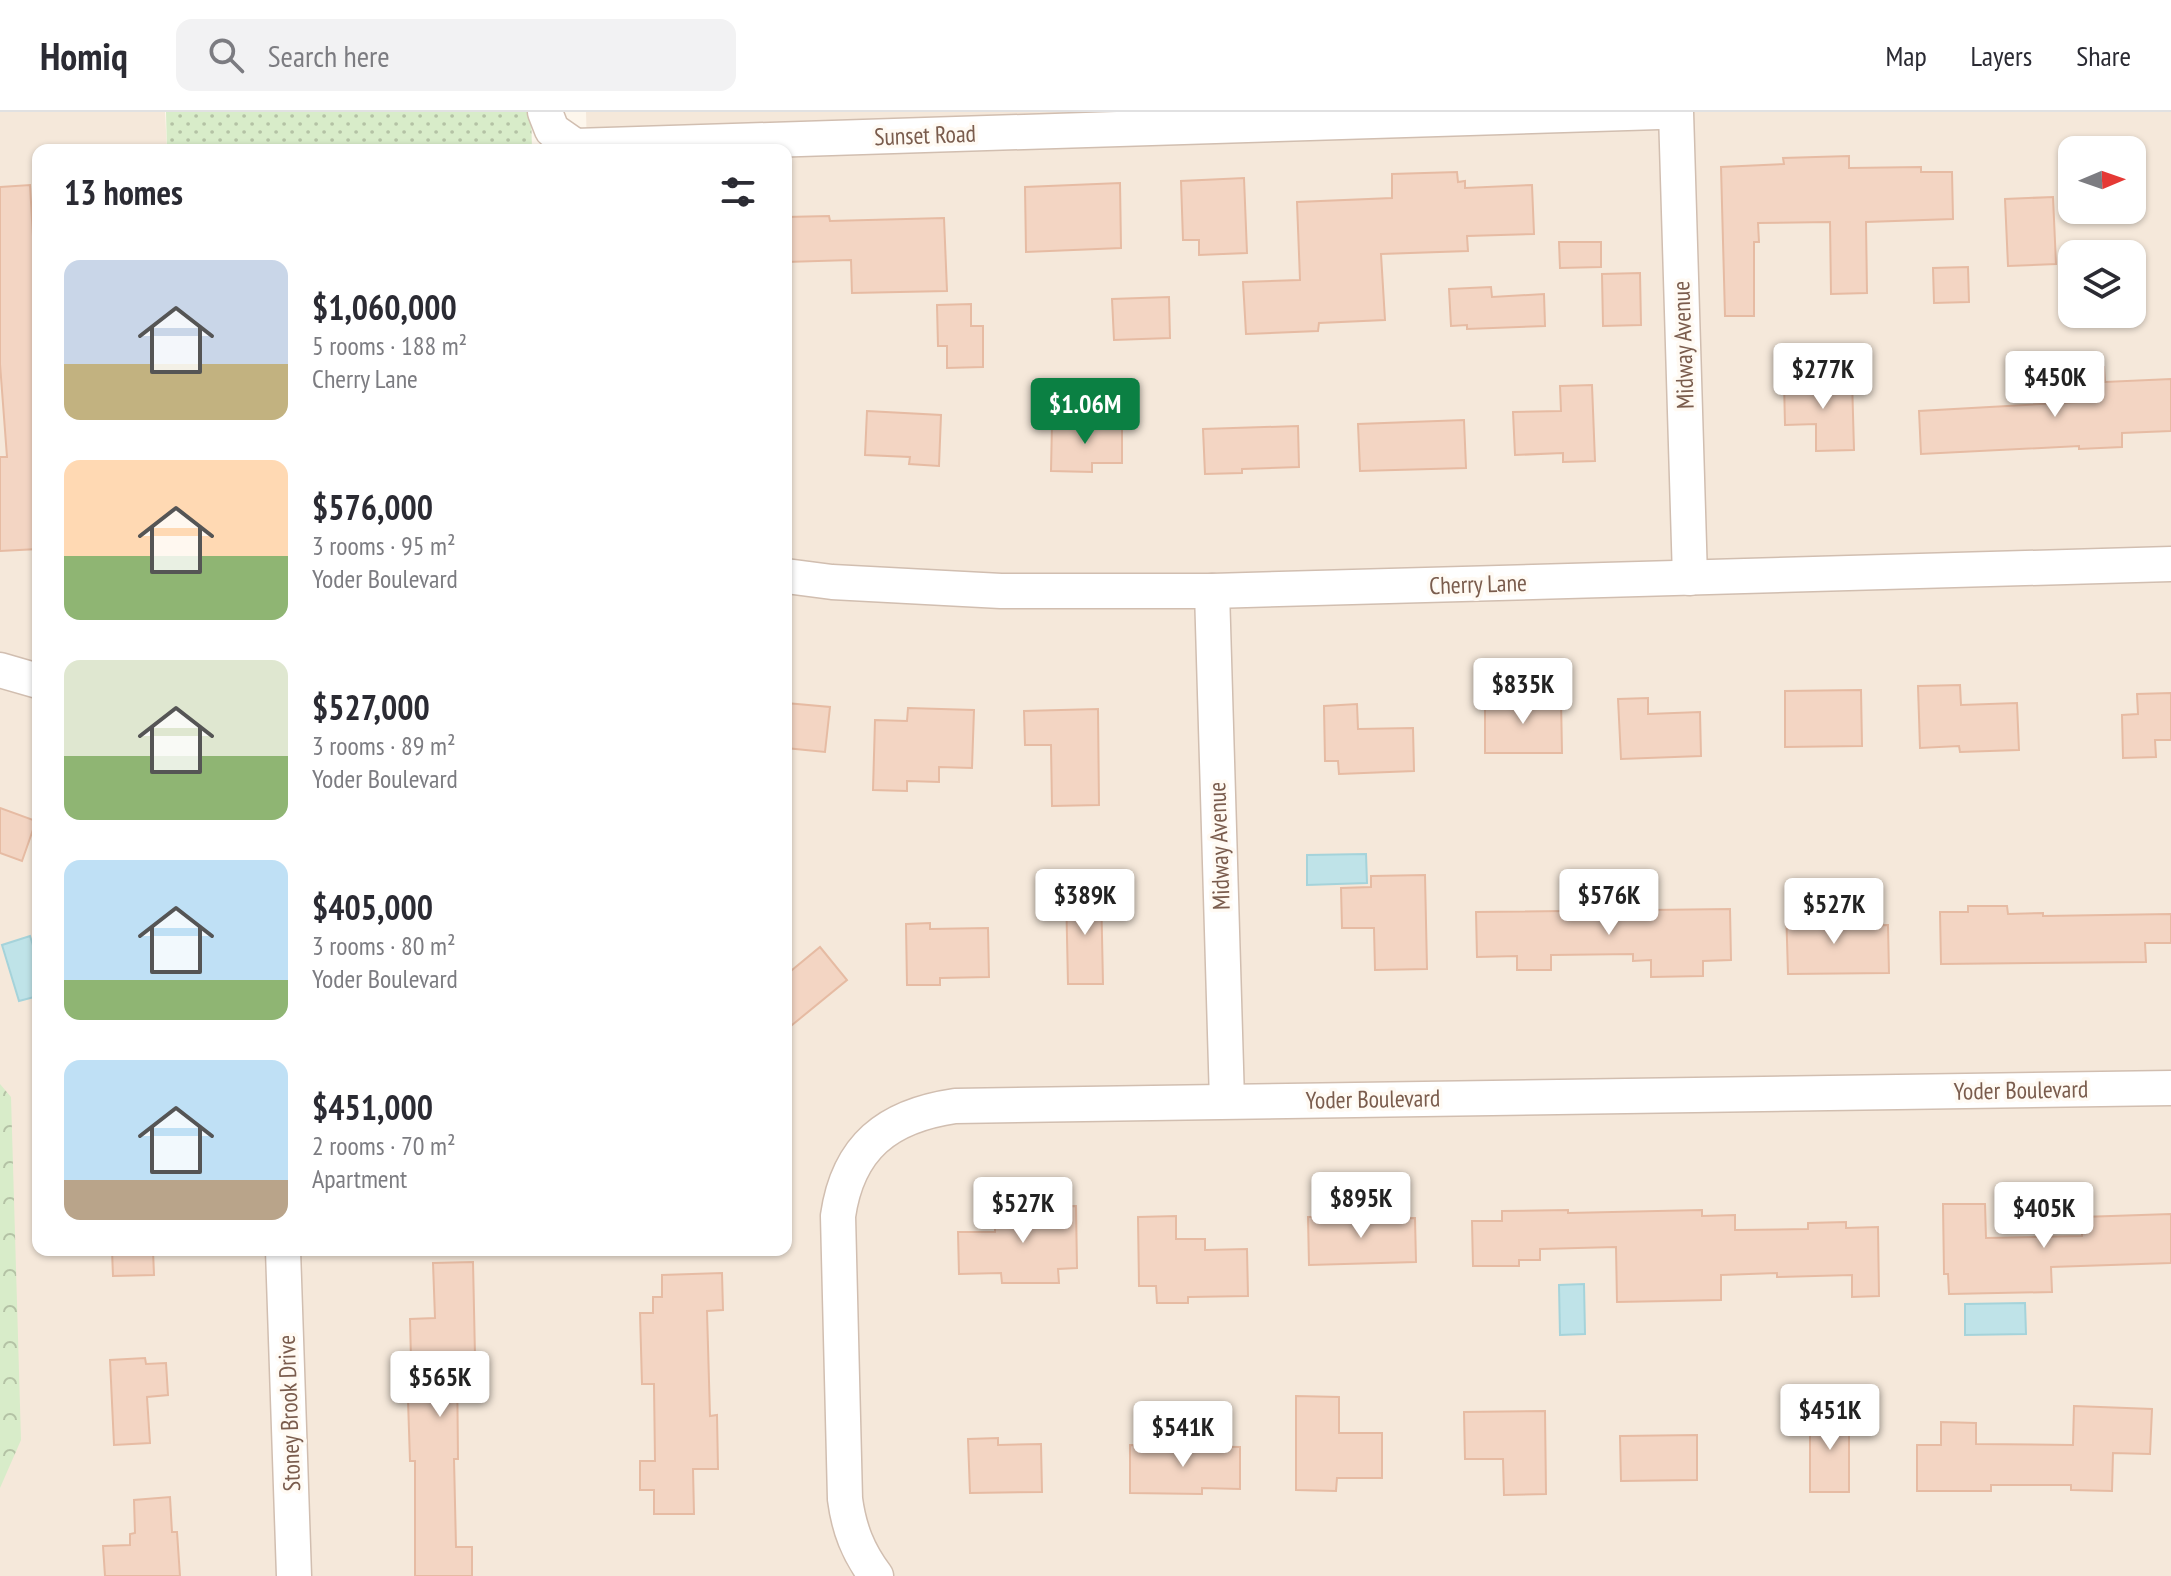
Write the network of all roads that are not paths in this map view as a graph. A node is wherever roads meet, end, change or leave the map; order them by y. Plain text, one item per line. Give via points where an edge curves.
1 (545, 112) edge
2 (574, 112) edge
3 (1659, 112) edge
4 (1676, 112) edge
5 (570, 144) edge
6 (575, 144) edge
7 (695, 144) edge
8 (2171, 564) edge
9 (792, 577) edge
10 (1690, 578) junction
11 (1212, 591) junction
12 (0, 670) edge
13 (32, 679) edge
14 (2171, 1088) edge
15 (1227, 1101) junction
16 (283, 1256) edge
17 (294, 1576) edge
18 (876, 1576) edge

1 - 5 street via 552,130
2 - 6 street
3 - 7 street, Sunset Road
4 - 10 street, Midway Avenue
8 - 10 street, Cherry Lane
9 - 11 street, Cherry Lane via 1001,591
10 - 11 street, Cherry Lane
11 - 15 street, Midway Avenue
12 - 13 street
14 - 15 street, Yoder Boulevard
15 - 18 street, Yoder Boulevard via 924,1110 895,1123 852,1167 838,1216 848,1520 858,1550
16 - 17 street, Stoney Brook Drive

